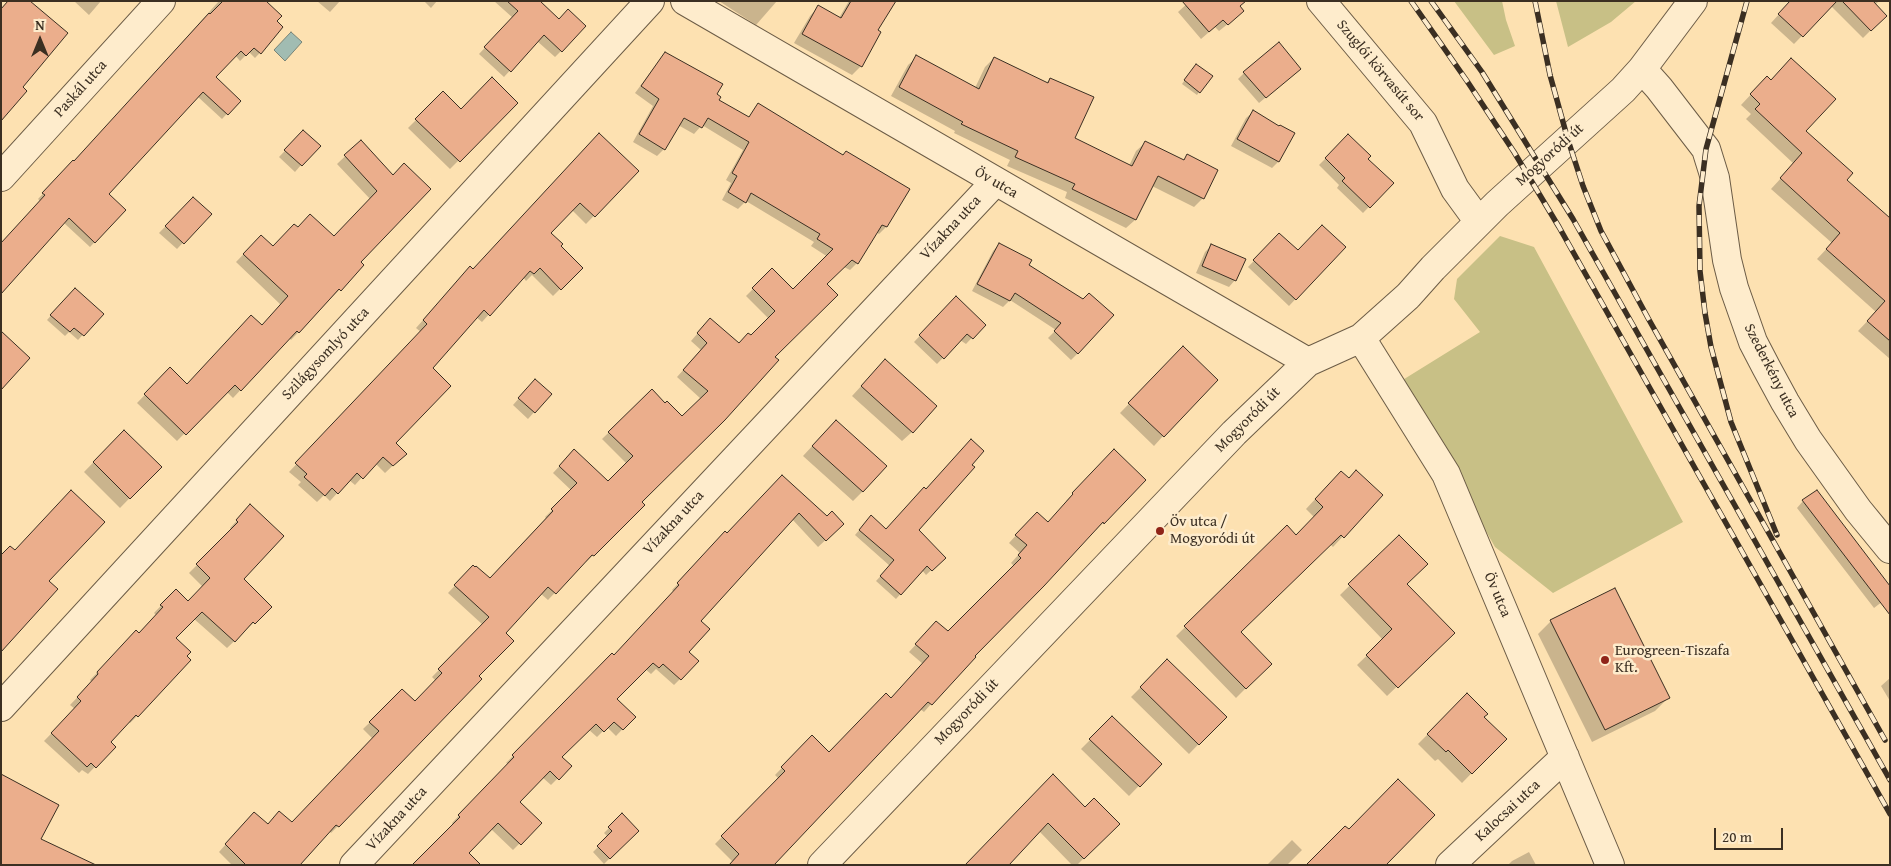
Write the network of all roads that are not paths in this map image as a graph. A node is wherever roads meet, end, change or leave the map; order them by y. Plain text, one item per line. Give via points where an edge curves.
1 (161, 1) edge
2 (650, 1) edge
3 (685, 1) edge
4 (1321, 1) edge
5 (1693, 1) edge
6 (1642, 69) junction
7 (1, 177) edge
8 (995, 182) junction
9 (1478, 222) junction
10 (1361, 338) junction
11 (1308, 362) junction
12 (1890, 548) edge
13 (1, 707) edge
14 (1565, 757) junction
15 (354, 865) edge
16 (822, 865) edge
17 (1450, 865) edge
18 (1610, 865) edge

1 - 7 street, Paskál utca
2 - 13 street, Szilágysomlyó utca
3 - 8 street, Öv utca
4 - 9 street, Szuglói körvasút sor via 1423,122 1455,189
5 - 6 street, Mogyoródi út
6 - 9 street, Mogyoródi út
6 - 12 street, Szederkény utca via 1706,149 1715,178 1734,288 1753,342 1784,402 1858,510
8 - 11 street, Öv utca
8 - 15 street, Vízakna utca
9 - 10 street, Mogyoródi út via 1408,296
10 - 11 street, Mogyoródi út
10 - 14 street, Öv utca via 1446,474
11 - 16 street, Mogyoródi út via 1234,433
14 - 17 street, Kalocsai utca
14 - 18 street, Öv utca

